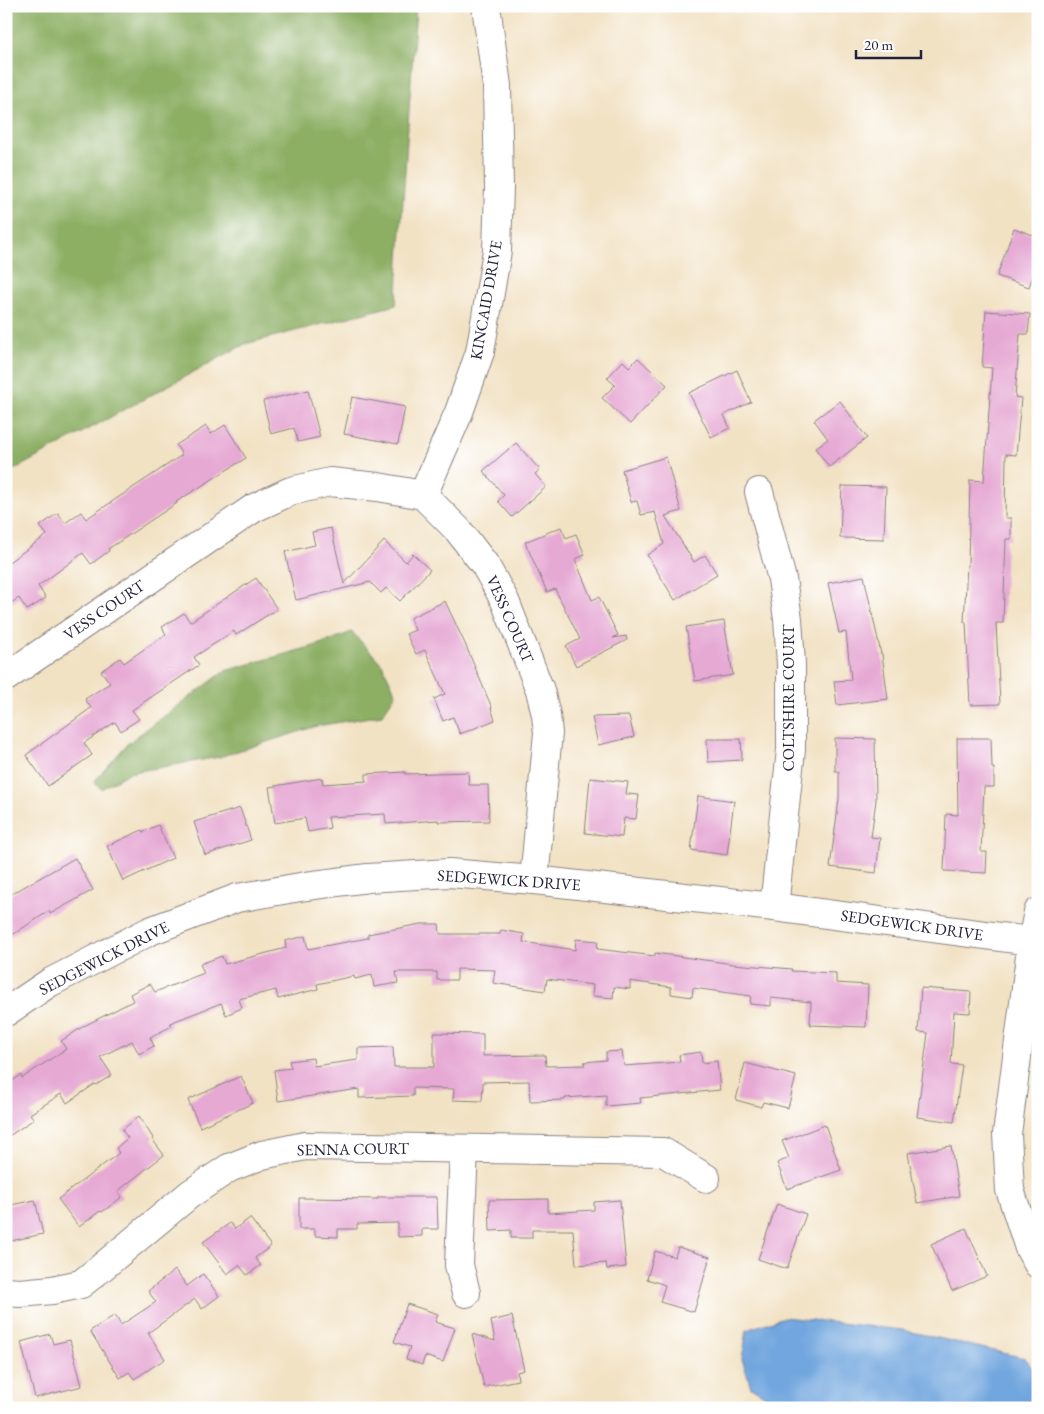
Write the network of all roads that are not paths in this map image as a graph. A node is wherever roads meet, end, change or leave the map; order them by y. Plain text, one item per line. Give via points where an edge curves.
1 (486, 6) edge
2 (759, 492) dead end
3 (423, 495) junction
4 (6, 677) edge
5 (534, 880) junction
6 (774, 907) junction
7 (1038, 912) edge
8 (1035, 942) edge
9 (6, 1012) edge
10 (464, 1149) junction
11 (706, 1178) dead end
12 (1038, 1264) edge
13 (6, 1292) edge
14 (466, 1294) dead end

1 - 3 street, KINCAID DRIVE via 498,86 498,251 480,352 459,412
2 - 6 street, COLTSHIRE COURT via 782,579 791,664 791,750
3 - 4 street, VESS COURT via 330,482 291,491 254,508
3 - 5 street, VESS COURT via 458,530 485,565 505,601 540,690 548,733
5 - 6 street, SEDGEWICK DRIVE
5 - 9 street, SEDGEWICK DRIVE via 449,873 368,878 237,898 150,932 49,983
6 - 8 street, SEDGEWICK DRIVE
7 - 8 street
8 - 12 street via 1007,1134 1010,1190 1029,1248
10 - 11 street, SENNA COURT via 663,1152
10 - 13 street, SENNA COURT via 306,1146 262,1155 229,1168 190,1194 81,1284 52,1290
10 - 14 street via 459,1265

